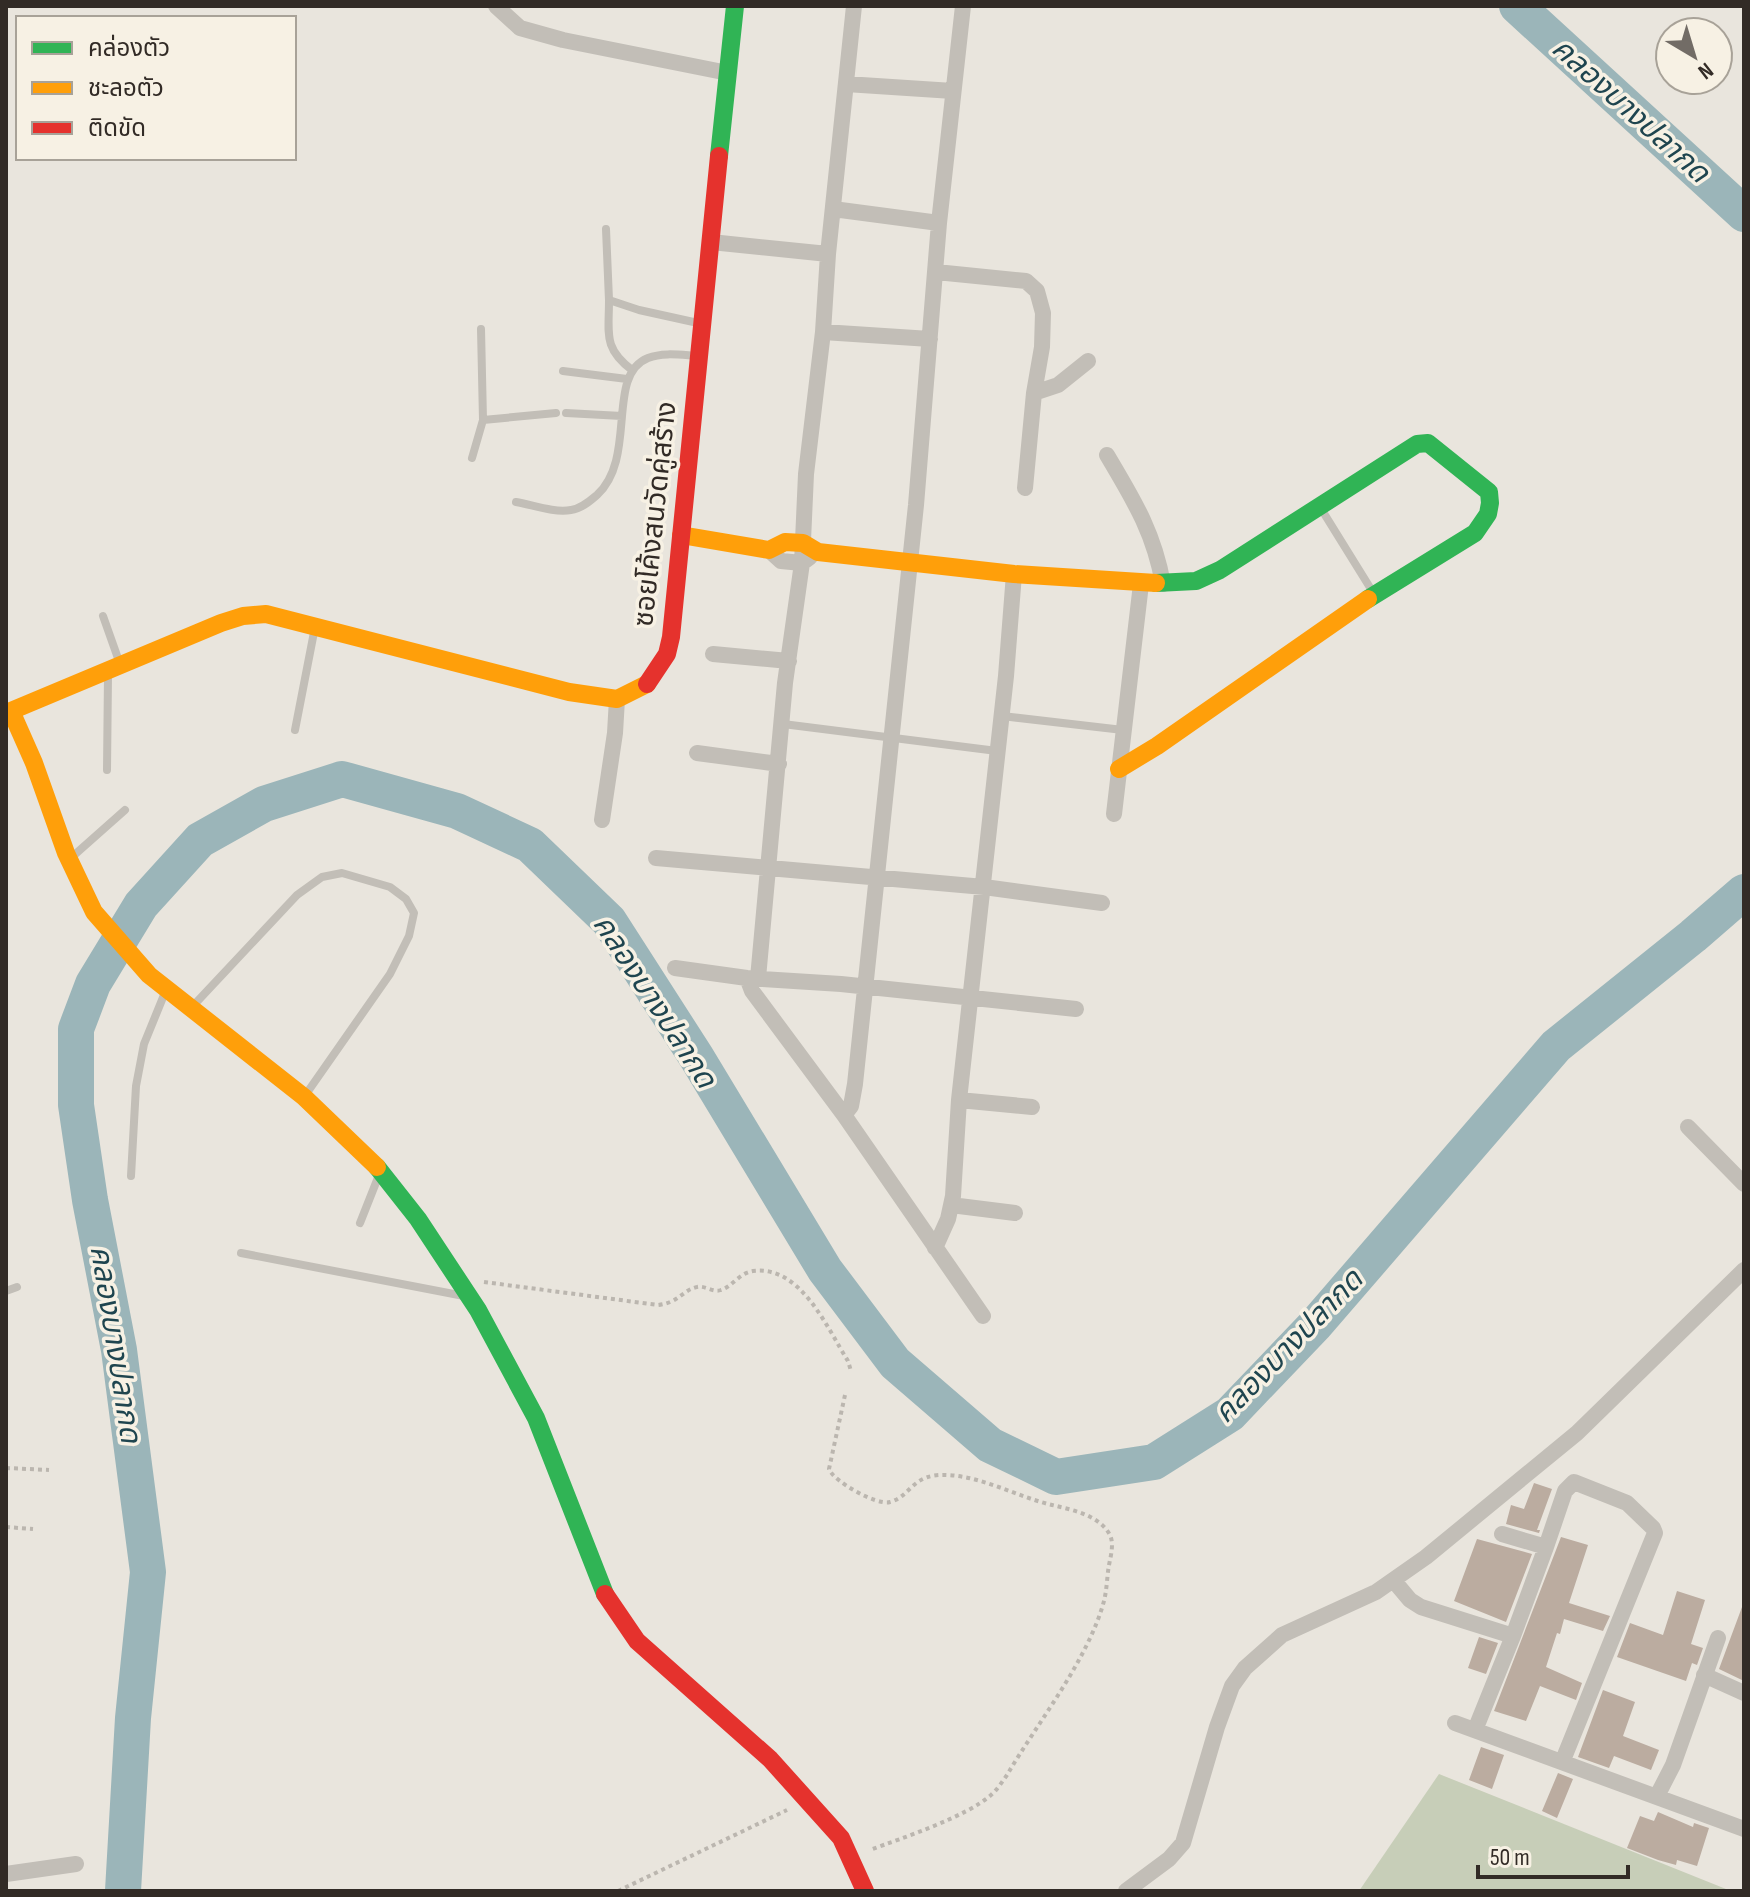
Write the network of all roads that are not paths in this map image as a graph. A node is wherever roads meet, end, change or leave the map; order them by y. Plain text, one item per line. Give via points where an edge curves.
1 (496, 6) edge
2 (735, 6) edge
3 (854, 6) edge
4 (963, 6) edge
5 (728, 73) junction
6 (846, 84) junction
7 (953, 91) junction
8 (833, 209) junction
9 (939, 223) junction
10 (606, 229) dead end
11 (711, 242) junction
12 (828, 254) junction
13 (936, 272) junction
14 (609, 300) junction
15 (702, 324) junction
16 (481, 329) dead end
17 (823, 332) junction
18 (930, 339) junction
19 (698, 356) junction
20 (1088, 361) dead end
21 (563, 371) dead end
22 (630, 374) junction
23 (1034, 393) junction
24 (556, 413) dead end
25 (566, 413) dead end
26 (622, 416) junction
27 (483, 420) junction
28 (1107, 455) dead end
29 (472, 458) dead end
30 (1025, 488) dead end
31 (516, 502) dead end
32 (1320, 507) junction
33 (681, 535) junction
34 (810, 547) junction
35 (769, 550) junction
36 (802, 563) junction
37 (909, 563) junction
38 (1014, 574) junction
39 (1141, 584) junction
40 (1163, 584) junction
41 (1374, 595) junction
42 (103, 616) dead end
43 (315, 626) junction
44 (713, 654) dead end
45 (789, 661) junction
46 (114, 668) junction
47 (617, 699) junction
48 (8, 712) edge
49 (1002, 716) junction
50 (783, 724) junction
51 (295, 730) dead end
52 (1123, 730) junction
53 (892, 736) junction
54 (997, 751) junction
55 (697, 753) dead end
56 (779, 764) junction
57 (1119, 769) junction
58 (107, 770) dead end
59 (125, 810) dead end
60 (1114, 814) dead end
61 (602, 820) dead end
62 (656, 858) dead end
63 (69, 859) junction
64 (770, 869) junction
65 (877, 880) junction
66 (984, 887) junction
67 (1102, 903) dead end
68 (675, 968) dead end
69 (752, 978) junction
70 (866, 987) junction
71 (166, 989) junction
72 (971, 998) junction
73 (191, 1008) junction
74 (1076, 1009) dead end
75 (304, 1097) junction
76 (959, 1100) junction
77 (1032, 1107) dead end
78 (844, 1115) junction
79 (1688, 1127) dead end
80 (380, 1170) junction
81 (131, 1176) dead end
82 (1744, 1184) edge
83 (951, 1205) junction
84 (1015, 1213) dead end
85 (360, 1223) dead end
86 (935, 1248) junction
87 (241, 1253) dead end
88 (1744, 1270) edge
89 (17, 1287) dead end
90 (6, 1291) edge
91 (469, 1296) junction
92 (983, 1316) dead end
93 (1502, 1534) dead end
94 (1546, 1547) junction
95 (1394, 1581) junction
96 (1513, 1636) junction
97 (1718, 1638) dead end
98 (1704, 1675) junction
99 (1744, 1693) edge
100 (1455, 1723) dead end
101 (1475, 1730) junction
102 (1563, 1760) junction
103 (1657, 1796) junction
104 (1744, 1829) edge
105 (76, 1864) dead end
106 (6, 1874) edge
107 (865, 1891) edge
108 (1126, 1891) edge

1 - 5 street via 520,28
2 - 5 street, ซอยโค้งสนวัดคู่สร้าง
3 - 6 street
4 - 7 street
5 - 11 street, ซอยโค้งสนวัดคู่สร้าง
6 - 7 street
6 - 8 street
7 - 9 street
8 - 9 street
8 - 12 street
9 - 13 street
10 - 14 lane
11 - 12 street
11 - 15 street, ซอยโค้งสนวัดคู่สร้าง
12 - 17 street
13 - 18 street
13 - 23 street via 1026,281 1037,291 1043,313
14 - 15 lane
14 - 22 lane via 608,339
15 - 19 street, ซอยโค้งสนวัดคู่สร้าง
16 - 27 lane
17 - 18 street
17 - 34 street via 806,474
18 - 37 street
19 - 22 lane via 648,358
19 - 33 street, ซอยโค้งสนวัดคู่สร้าง
20 - 23 street via 1058,385
21 - 22 lane
22 - 26 lane
23 - 30 street
24 - 27 lane
25 - 26 lane
26 - 31 lane via 614,472 593,498 570,510
27 - 29 lane
28 - 40 street via 1142,515 1158,553
32 - 40 street via 1220,570 1196,581
32 - 41 lane
32 - 41 street via 1417,444 1428,443 1489,492 1489,509 1475,533
33 - 35 street
33 - 47 street, ซอยโค้งสนวัดคู่สร้าง via 667,654 644,687
34 - 35 street via 785,542
34 - 36 street
34 - 37 street
35 - 36 street via 781,561
36 - 45 street
37 - 38 street
37 - 53 street
38 - 39 street
38 - 49 street
39 - 40 street
39 - 52 street
41 - 57 street
42 - 46 lane
43 - 46 street via 266,614 243,616
43 - 47 street via 569,692
43 - 51 lane
44 - 45 street
45 - 50 street
46 - 48 street
46 - 58 lane
47 - 61 street
48 - 63 street via 34,763
49 - 52 lane
49 - 54 street
50 - 53 lane
50 - 56 street
52 - 57 street
53 - 54 lane
53 - 65 street
54 - 66 street
55 - 56 street
56 - 64 street
57 - 60 street
59 - 63 lane
62 - 64 street
63 - 71 street via 94,912
64 - 65 street
64 - 69 street
65 - 66 street
65 - 70 street
66 - 67 street
66 - 72 street
68 - 69 street
69 - 70 street
69 - 78 street via 752,991
70 - 72 street
70 - 78 street via 855,1084
71 - 73 street
71 - 81 lane via 144,1044 136,1086
72 - 74 street
72 - 76 street
73 - 75 street
73 - 75 lane via 297,895 322,877 342,873 390,887 406,899 414,913 390,974
75 - 80 street
76 - 77 street
76 - 83 street
78 - 86 street
79 - 82 street
80 - 85 lane
80 - 91 street
83 - 84 street
83 - 86 street
86 - 92 street
87 - 91 lane
88 - 95 street via 1577,1433
89 - 90 lane
91 - 107 street via 536,1418 607,1598 637,1641 770,1759 841,1838
93 - 94 street
94 - 96 street
94 - 102 street via 1565,1491 1574,1482 1627,1503 1655,1533
95 - 96 street via 1421,1607
95 - 108 street via 1282,1635 1245,1668 1232,1686 1217,1727 1183,1843
96 - 101 street
97 - 98 street
98 - 99 street
98 - 103 street
100 - 101 street
101 - 102 street
102 - 103 street
103 - 104 street
105 - 106 street

